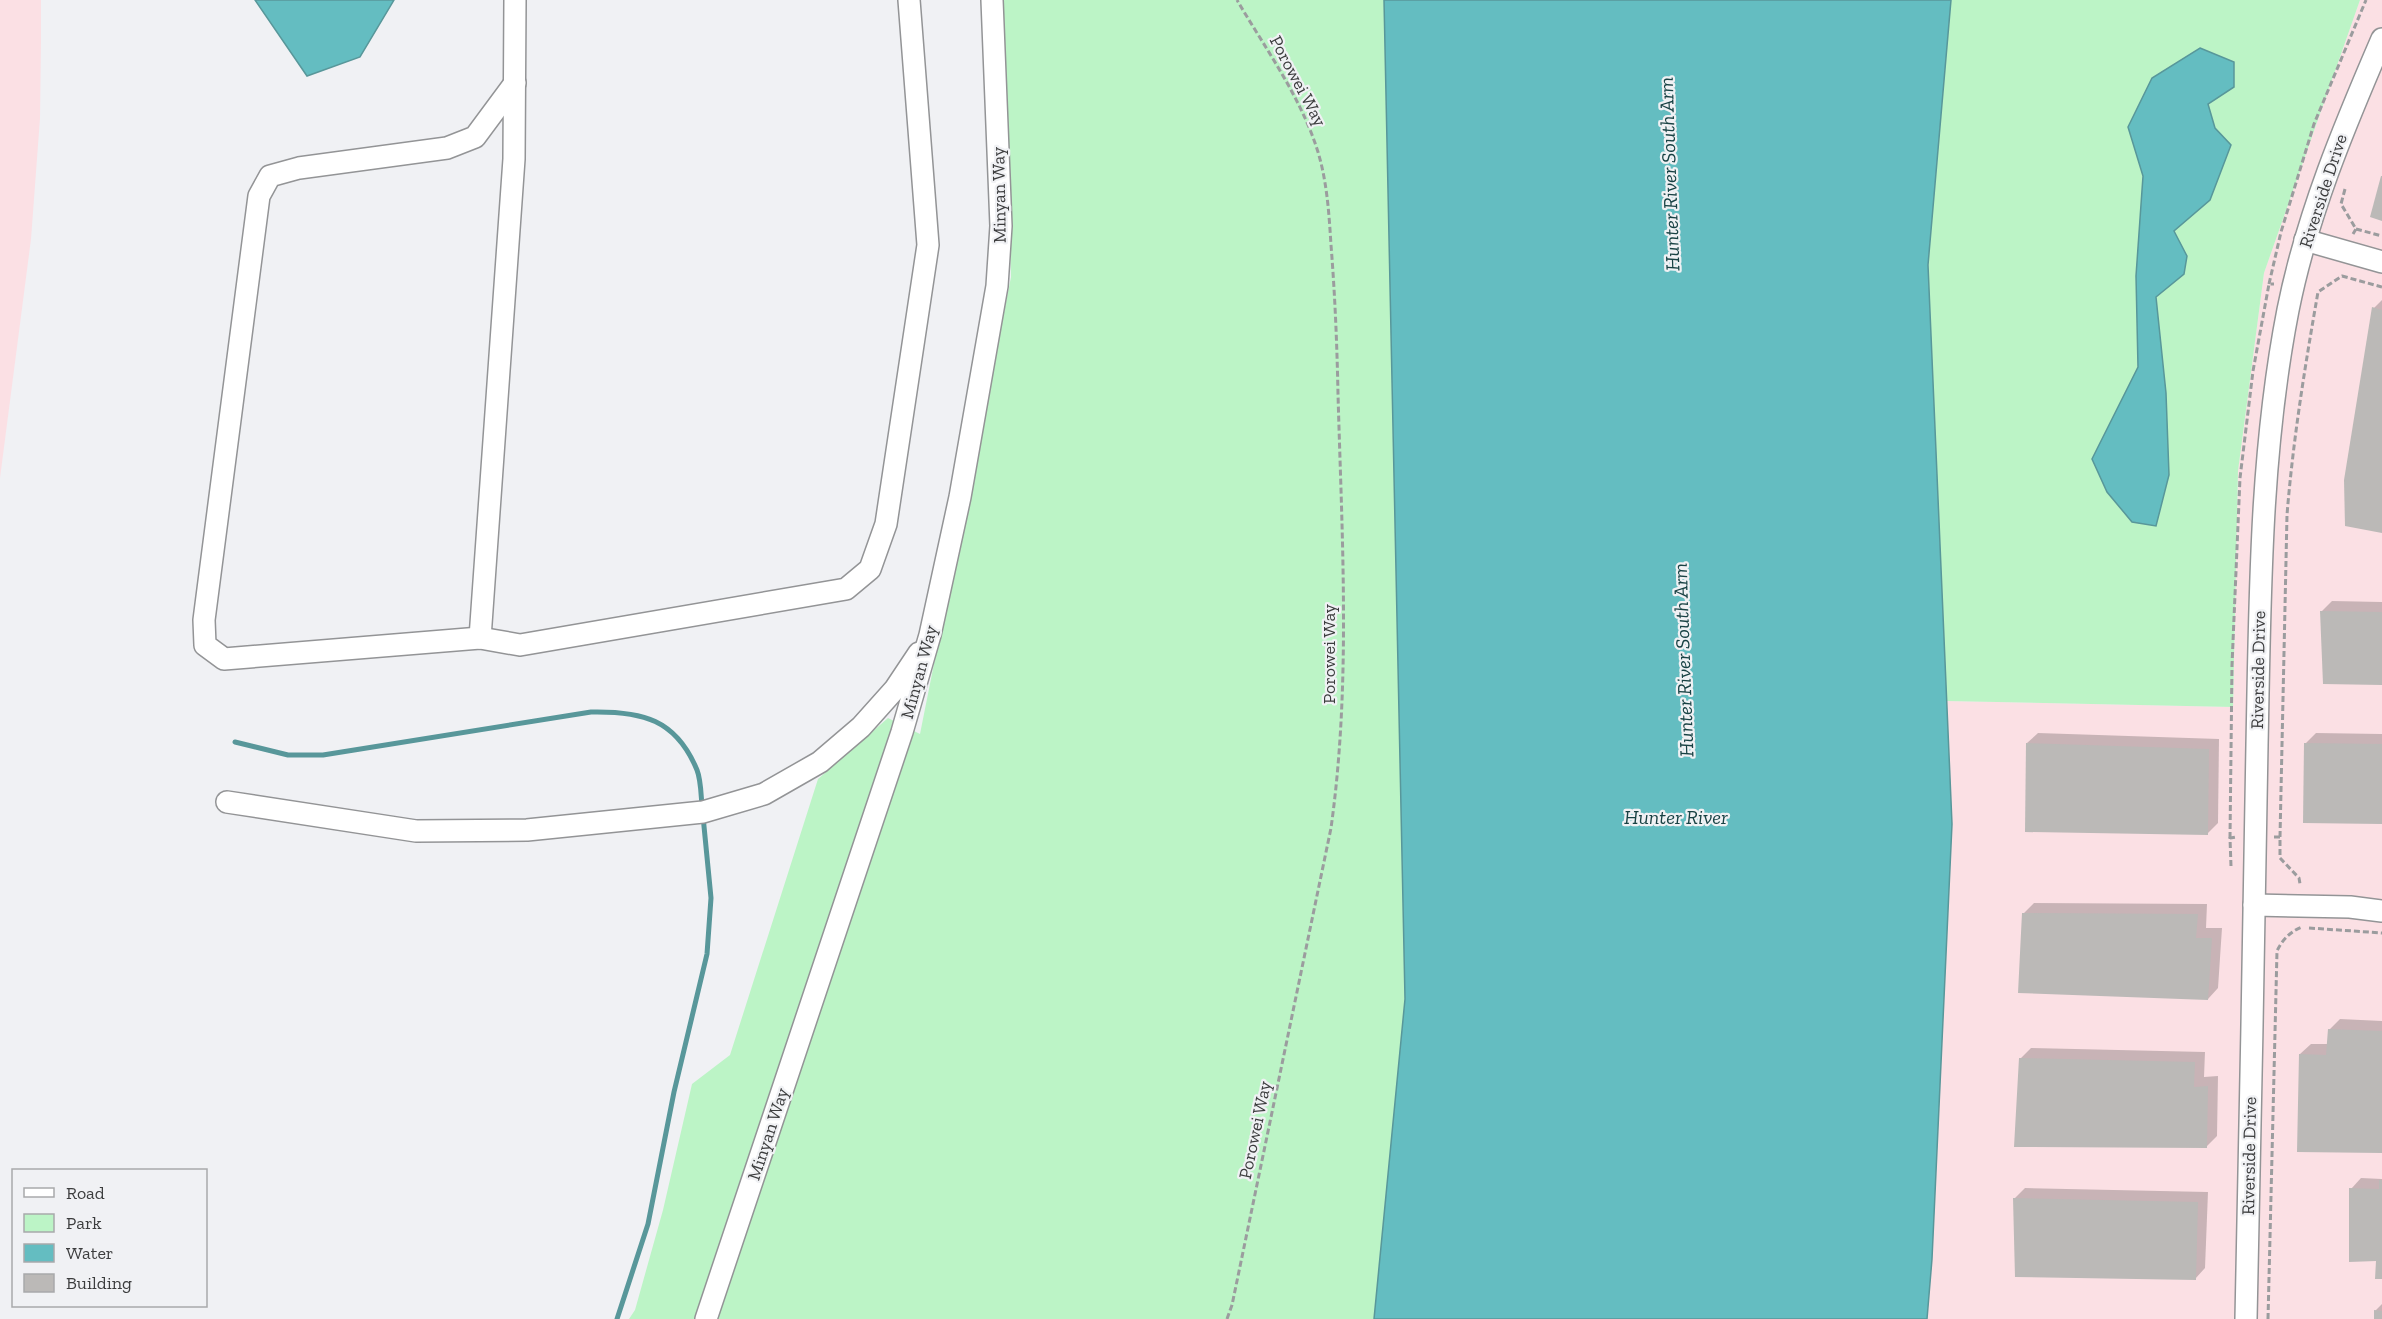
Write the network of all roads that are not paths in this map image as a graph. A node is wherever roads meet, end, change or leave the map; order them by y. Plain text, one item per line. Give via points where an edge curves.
1 (515, 0) edge
2 (909, 0) edge
3 (992, 0) edge
4 (2382, 39) edge
5 (514, 83) junction
6 (2305, 240) junction
7 (2382, 262) edge
8 (930, 635) junction
9 (480, 638) junction
10 (227, 802) dead end
11 (2254, 905) junction
12 (2382, 910) edge
13 (706, 1319) edge
14 (2246, 1319) edge

1 - 5 street
2 - 9 street via 928,245 886,524 870,569 846,589 520,645
3 - 8 street, Minyan Way via 1001,226 997,286 960,497
4 - 6 street, Riverside Drive via 2338,139
5 - 9 street via 514,159
5 - 9 street via 475,137 447,148 299,168 270,176 259,196 204,620 205,645 224,659
6 - 7 street
6 - 11 street, Riverside Drive via 2288,311 2270,424 2263,512
8 - 10 street via 895,689 861,727 820,762 764,794 703,812 527,830 416,831
8 - 13 street, Minyan Way via 902,732
11 - 12 street
11 - 14 street, Riverside Drive

